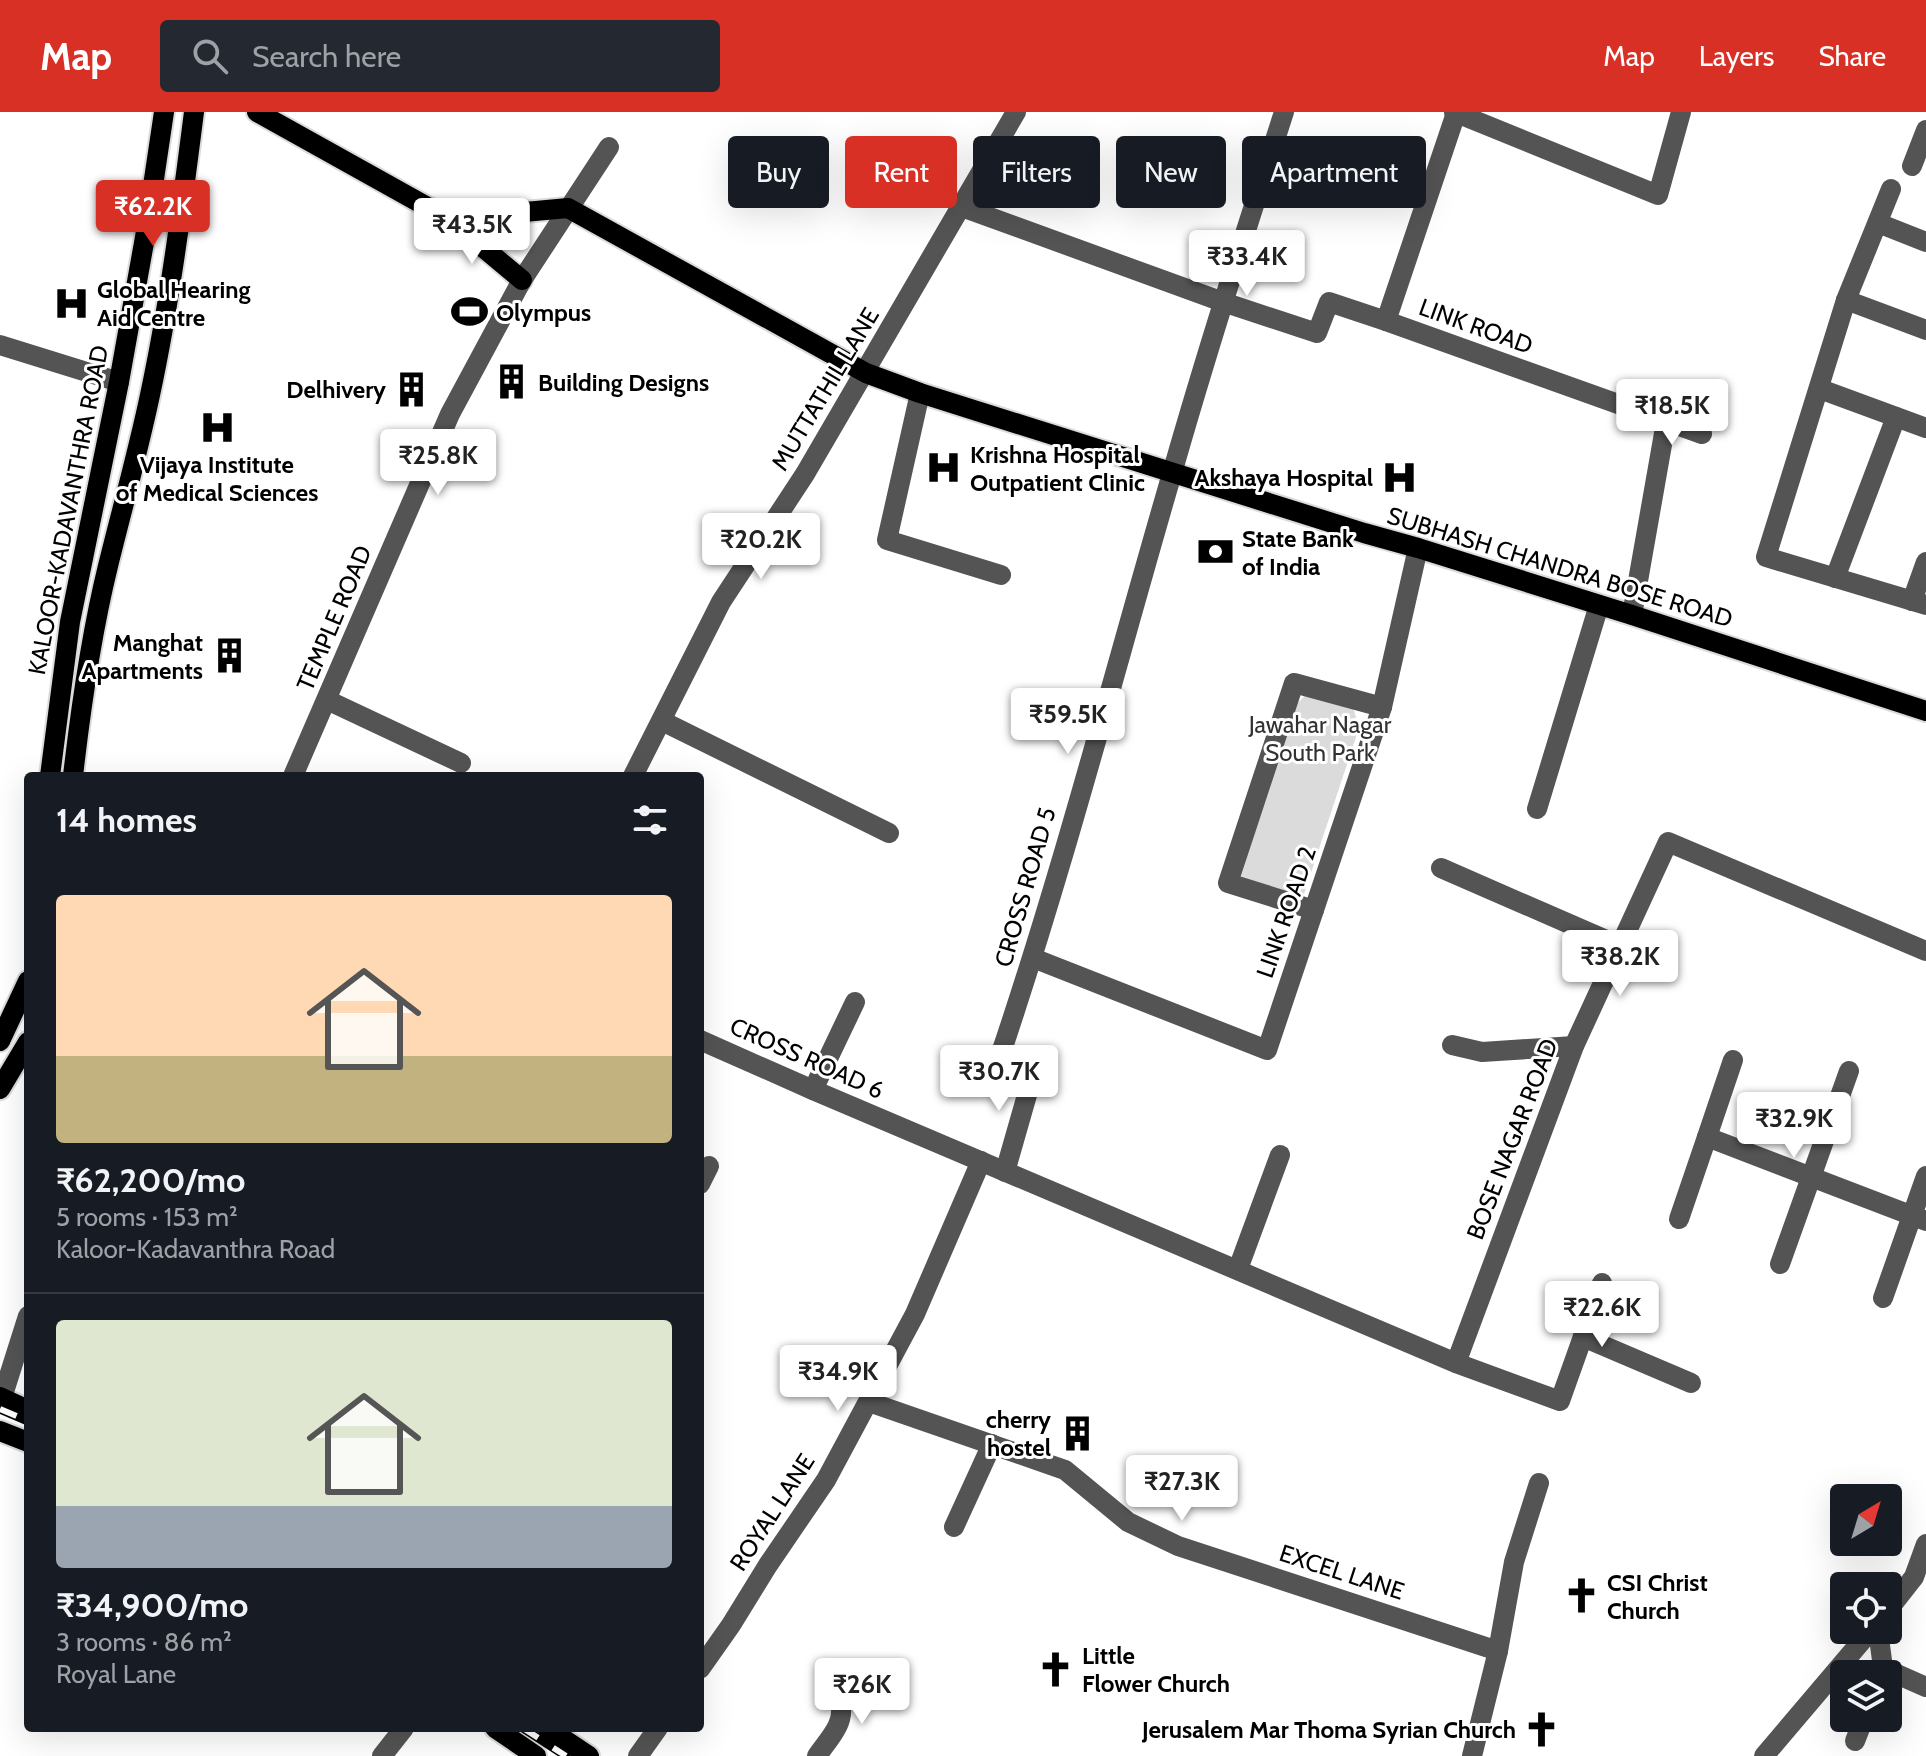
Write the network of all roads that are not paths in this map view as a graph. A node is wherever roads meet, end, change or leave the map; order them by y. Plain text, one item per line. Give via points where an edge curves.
1 (164, 112) edge
2 (194, 112) edge
3 (257, 112) edge
4 (1016, 112) edge
5 (1284, 112) edge
6 (1455, 112) edge
7 (1681, 112) edge
8 (1505, 121) edge
9 (1926, 130) edge
10 (609, 147) dead end
11 (1912, 166) dead end
12 (1891, 189) dead end
13 (962, 207) junction
14 (568, 208) junction
15 (449, 219) junction
16 (1878, 223) junction
17 (1926, 242) edge
18 (522, 280) junction
19 (1846, 300) junction
20 (1223, 302) junction
21 (1386, 321) junction
22 (1926, 330) edge
23 (0, 345) edge
24 (866, 373) junction
25 (119, 382) junction
26 (152, 389) junction
27 (1820, 389) junction
28 (920, 393) junction
29 (1896, 417) junction
30 (1666, 422) junction
31 (1926, 428) edge
32 (1702, 434) dead end
33 (1172, 472) junction
34 (1418, 548) junction
35 (1926, 562) edge
36 (1001, 575) dead end
37 (1835, 578) junction
38 (1919, 603) edge
39 (1599, 605) junction
40 (1632, 615) junction
41 (327, 700) junction
42 (1382, 707) junction
43 (1926, 711) edge
44 (662, 721) junction
45 (461, 763) dead end
46 (51, 772) edge
47 (73, 772) edge
48 (295, 772) edge
49 (635, 772) edge
50 (1537, 809) dead end
51 (889, 833) dead end
52 (1441, 868) dead end
53 (1314, 910) junction
54 (1620, 946) junction
55 (1926, 951) edge
56 (1033, 958) junction
57 (24, 990) edge
58 (855, 1002) dead end
59 (0, 1041) edge
60 (704, 1042) edge
61 (1452, 1045) dead end
62 (1574, 1046) junction
63 (24, 1049) edge
64 (1733, 1060) dead end
65 (1849, 1071) dead end
66 (0, 1089) edge
67 (813, 1090) junction
68 (1707, 1137) junction
69 (1280, 1155) dead end
70 (981, 1161) junction
71 (1005, 1172) junction
72 (1926, 1176) edge
73 (1811, 1177) junction
74 (1679, 1219) dead end
75 (1919, 1219) edge
76 (1780, 1264) dead end
77 (1238, 1269) junction
78 (1602, 1283) dead end
79 (1883, 1298) dead end
80 (24, 1328) edge
81 (1583, 1337) junction
82 (1456, 1363) junction
83 (1691, 1383) dead end
84 (1, 1397) edge
85 (869, 1402) junction
86 (24, 1408) edge
87 (0, 1431) edge
88 (24, 1440) edge
89 (992, 1444) junction
90 (1539, 1483) dead end
91 (954, 1527) dead end
92 (1926, 1544) edge
93 (1902, 1592) edge
94 (1859, 1644) edge
95 (1498, 1651) junction
96 (704, 1663) edge
97 (863, 1669) dead end
98 (1902, 1678) edge
99 (1926, 1687) edge
100 (401, 1732) edge
101 (501, 1732) edge
102 (553, 1732) edge
103 (655, 1732) edge
104 (1859, 1732) edge
105 (1855, 1741) dead end
106 (382, 1756) edge
107 (536, 1756) edge
108 (589, 1756) edge
109 (638, 1756) edge
110 (817, 1756) edge
111 (1472, 1756) edge
112 (1764, 1756) edge

1 - 25 main road, KALOOR-KADAVANTHRA ROAD
2 - 26 main road, KALOOR-KADAVANTHRA ROAD
3 - 15 main road
4 - 13 street, MUTTATHIL LANE
5 - 20 street, CROSS ROAD 5
6 - 8 street
6 - 21 street, LINK ROAD
7 - 8 street via 1658,195
9 - 11 street
10 - 14 street, TEMPLE ROAD
12 - 16 street
13 - 20 street
13 - 24 street, MUTTATHIL LANE
14 - 15 main road
14 - 18 street, TEMPLE ROAD
14 - 24 main road, SUBHASH CHANDRA BOSE ROAD
15 - 18 main road
16 - 17 street
16 - 19 street
18 - 41 street, TEMPLE ROAD via 450,414
19 - 22 street
19 - 27 street
20 - 21 street via 1317,333 1329,302
20 - 33 street, CROSS ROAD 5
21 - 30 street, LINK ROAD
23 - 25 street
24 - 28 main road, SUBHASH CHANDRA BOSE ROAD
24 - 44 street, MUTTATHIL LANE via 721,602
25 - 26 main road
25 - 46 main road, KALOOR-KADAVANTHRA ROAD via 70,622
26 - 47 main road, KALOOR-KADAVANTHRA ROAD via 108,568
27 - 29 street
27 - 37 street via 1766,557
28 - 33 main road, SUBHASH CHANDRA BOSE ROAD
28 - 36 street via 887,540
29 - 31 street
29 - 37 street
30 - 32 street, LINK ROAD
30 - 40 street
33 - 34 main road, SUBHASH CHANDRA BOSE ROAD
33 - 56 street, CROSS ROAD 5
34 - 39 main road, SUBHASH CHANDRA BOSE ROAD
34 - 42 street, LINK ROAD 2
35 - 38 street
37 - 38 street
39 - 40 main road, SUBHASH CHANDRA BOSE ROAD
39 - 50 street
40 - 43 main road, SUBHASH CHANDRA BOSE ROAD
41 - 45 street
41 - 48 street, TEMPLE ROAD
42 - 53 street, LINK ROAD 2
42 - 53 street via 1294,683 1228,883
44 - 49 street, MUTTATHIL LANE
44 - 51 street
52 - 54 street
53 - 56 street, LINK ROAD 2 via 1267,1050
54 - 55 street, BOSE NAGAR ROAD via 1668,842
54 - 62 street, BOSE NAGAR ROAD
56 - 71 street, CROSS ROAD 5 via 1001,1053 1027,1095
57 - 59 main road
58 - 67 street
60 - 67 street, CROSS ROAD 6
61 - 62 street via 1482,1052
62 - 82 street, BOSE NAGAR ROAD
63 - 66 main road
64 - 68 street
65 - 73 street
67 - 70 street, CROSS ROAD 6
68 - 73 street
68 - 74 street
69 - 77 street
70 - 71 street, CROSS ROAD 6
70 - 85 street, ROYAL LANE via 915,1314
71 - 77 street, CROSS ROAD 6
72 - 75 street
73 - 75 street
73 - 76 street
75 - 79 street
77 - 82 street, CROSS ROAD 6
78 - 81 street
80 - 84 street
81 - 82 street, CROSS ROAD 6 via 1560,1401
81 - 83 street
84 - 86 main road
85 - 89 street, EXCEL LANE
85 - 96 street, ROYAL LANE via 826,1480
87 - 88 main road
89 - 91 street
89 - 95 street, EXCEL LANE via 1065,1470 1128,1522 1178,1546
90 - 95 street via 1514,1562
92 - 93 street
94 - 112 street
95 - 111 street
97 - 110 street via 840,1704 841,1720
98 - 99 street
100 - 106 street
101 - 107 main road
102 - 108 main road
103 - 109 street
104 - 105 street

